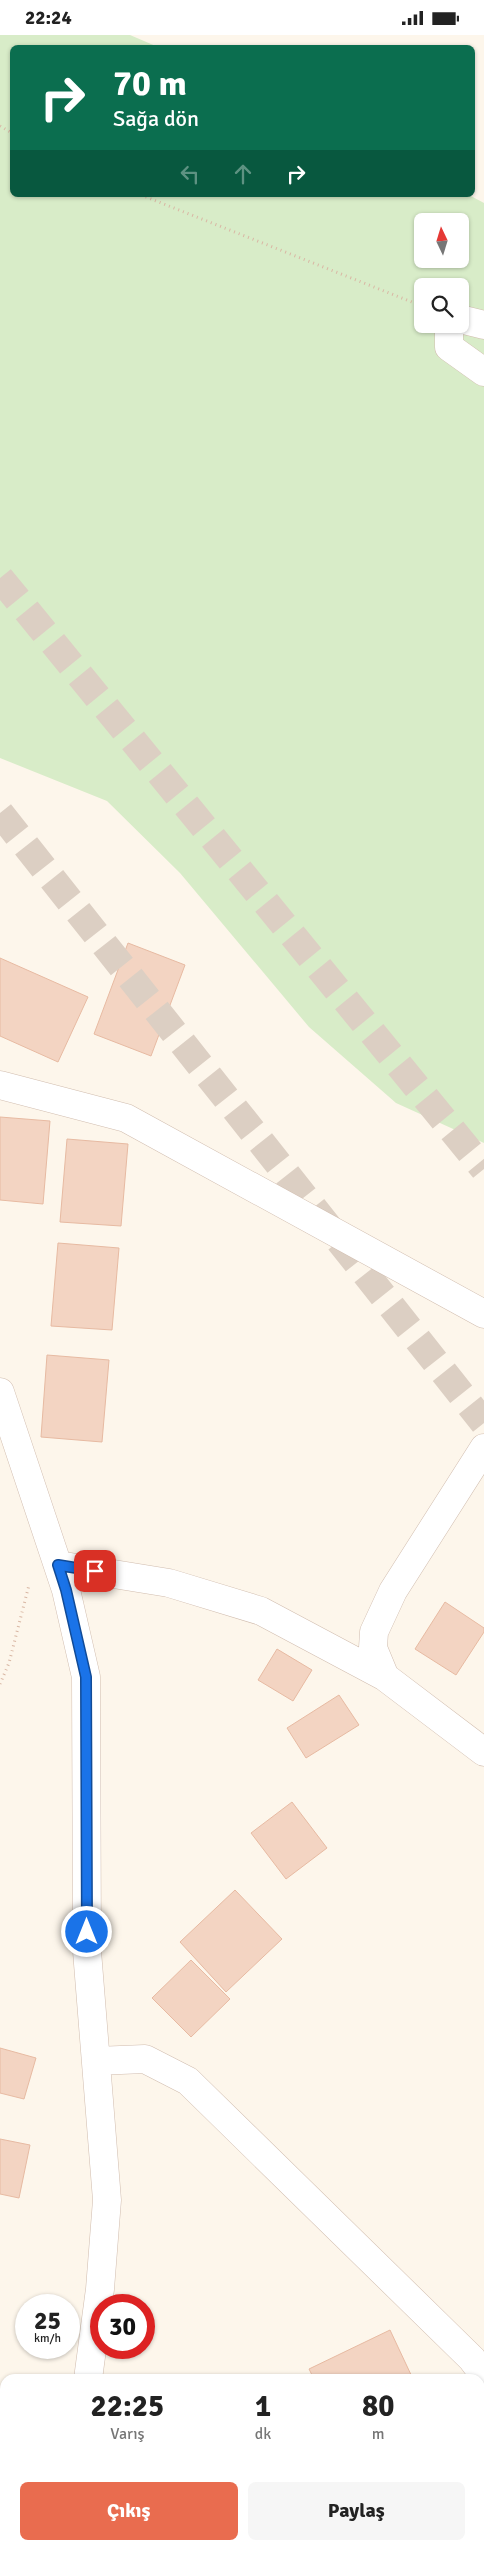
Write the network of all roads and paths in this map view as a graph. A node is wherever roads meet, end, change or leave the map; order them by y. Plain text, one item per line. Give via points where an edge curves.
1 (147, 197) edge
2 (414, 303) edge
3 (469, 321) edge
4 (484, 325) edge
5 (449, 333) edge
6 (484, 372) edge
7 (0, 1085) edge
8 (484, 1314) edge
9 (0, 1392) edge
10 (484, 1448) edge
11 (58, 1565) junction
12 (384, 1677) junction
13 (0, 1684) edge
14 (484, 1752) edge
15 (96, 2061) junction
16 (89, 2374) edge
17 (483, 2374) edge

1 - 2 path
3 - 4 street
5 - 6 street via 449,347
7 - 8 street via 126,1118
9 - 11 street
10 - 12 street via 393,1591 374,1632 373,1648
11 - 12 street via 169,1583 260,1611
11 - 13 path via 31,1577 9,1663
11 - 15 street via 86,1677 87,1951
12 - 14 street
15 - 16 street via 107,2200
15 - 17 street via 145,2059 188,2081 472,2359

